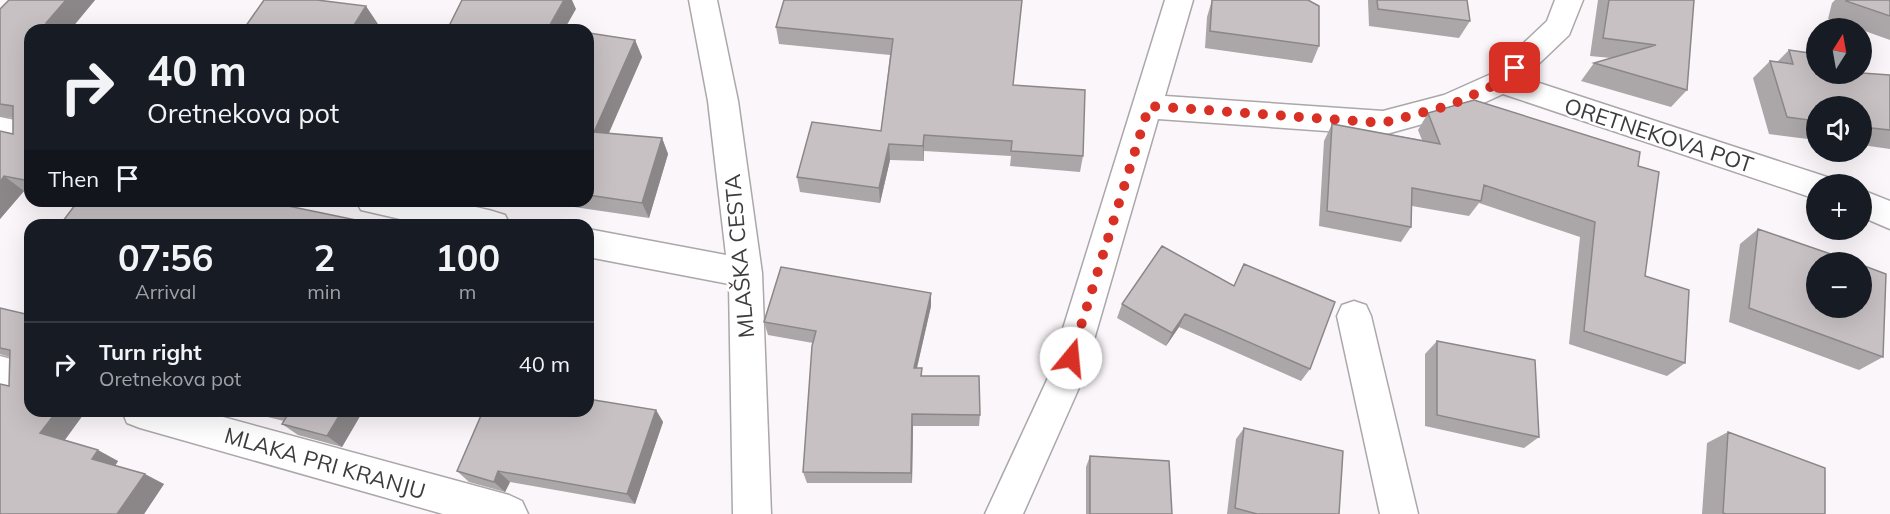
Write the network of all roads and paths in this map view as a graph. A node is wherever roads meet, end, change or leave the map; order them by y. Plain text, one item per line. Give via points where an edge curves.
1 (703, 0) edge
2 (1179, 0) edge
3 (1569, 0) edge
4 (1501, 82) junction
5 (1149, 106) junction
6 (0, 129) edge
7 (24, 134) edge
8 (1806, 183) edge
9 (402, 207) edge
10 (1872, 208) edge
11 (1890, 216) edge
12 (464, 219) edge
13 (594, 244) edge
14 (746, 273) junction
15 (1354, 316) dead end
16 (0, 372) edge
17 (24, 378) edge
18 (161, 417) edge
19 (509, 514) edge
20 (752, 514) edge
21 (1004, 514) edge
22 (1399, 514) edge

1 - 14 street, MLAŠKA CESTA via 723,101
2 - 5 street
3 - 4 street via 1559,27
4 - 5 street via 1451,105 1383,123
4 - 8 street, ORETNEKOVA POT
5 - 21 street via 1064,381
6 - 7 street
9 - 12 street
10 - 11 street
13 - 14 street
14 - 20 street, MLAŠKA CESTA
15 - 22 street
16 - 17 street
18 - 19 street, MLAKA PRI KRANJU

